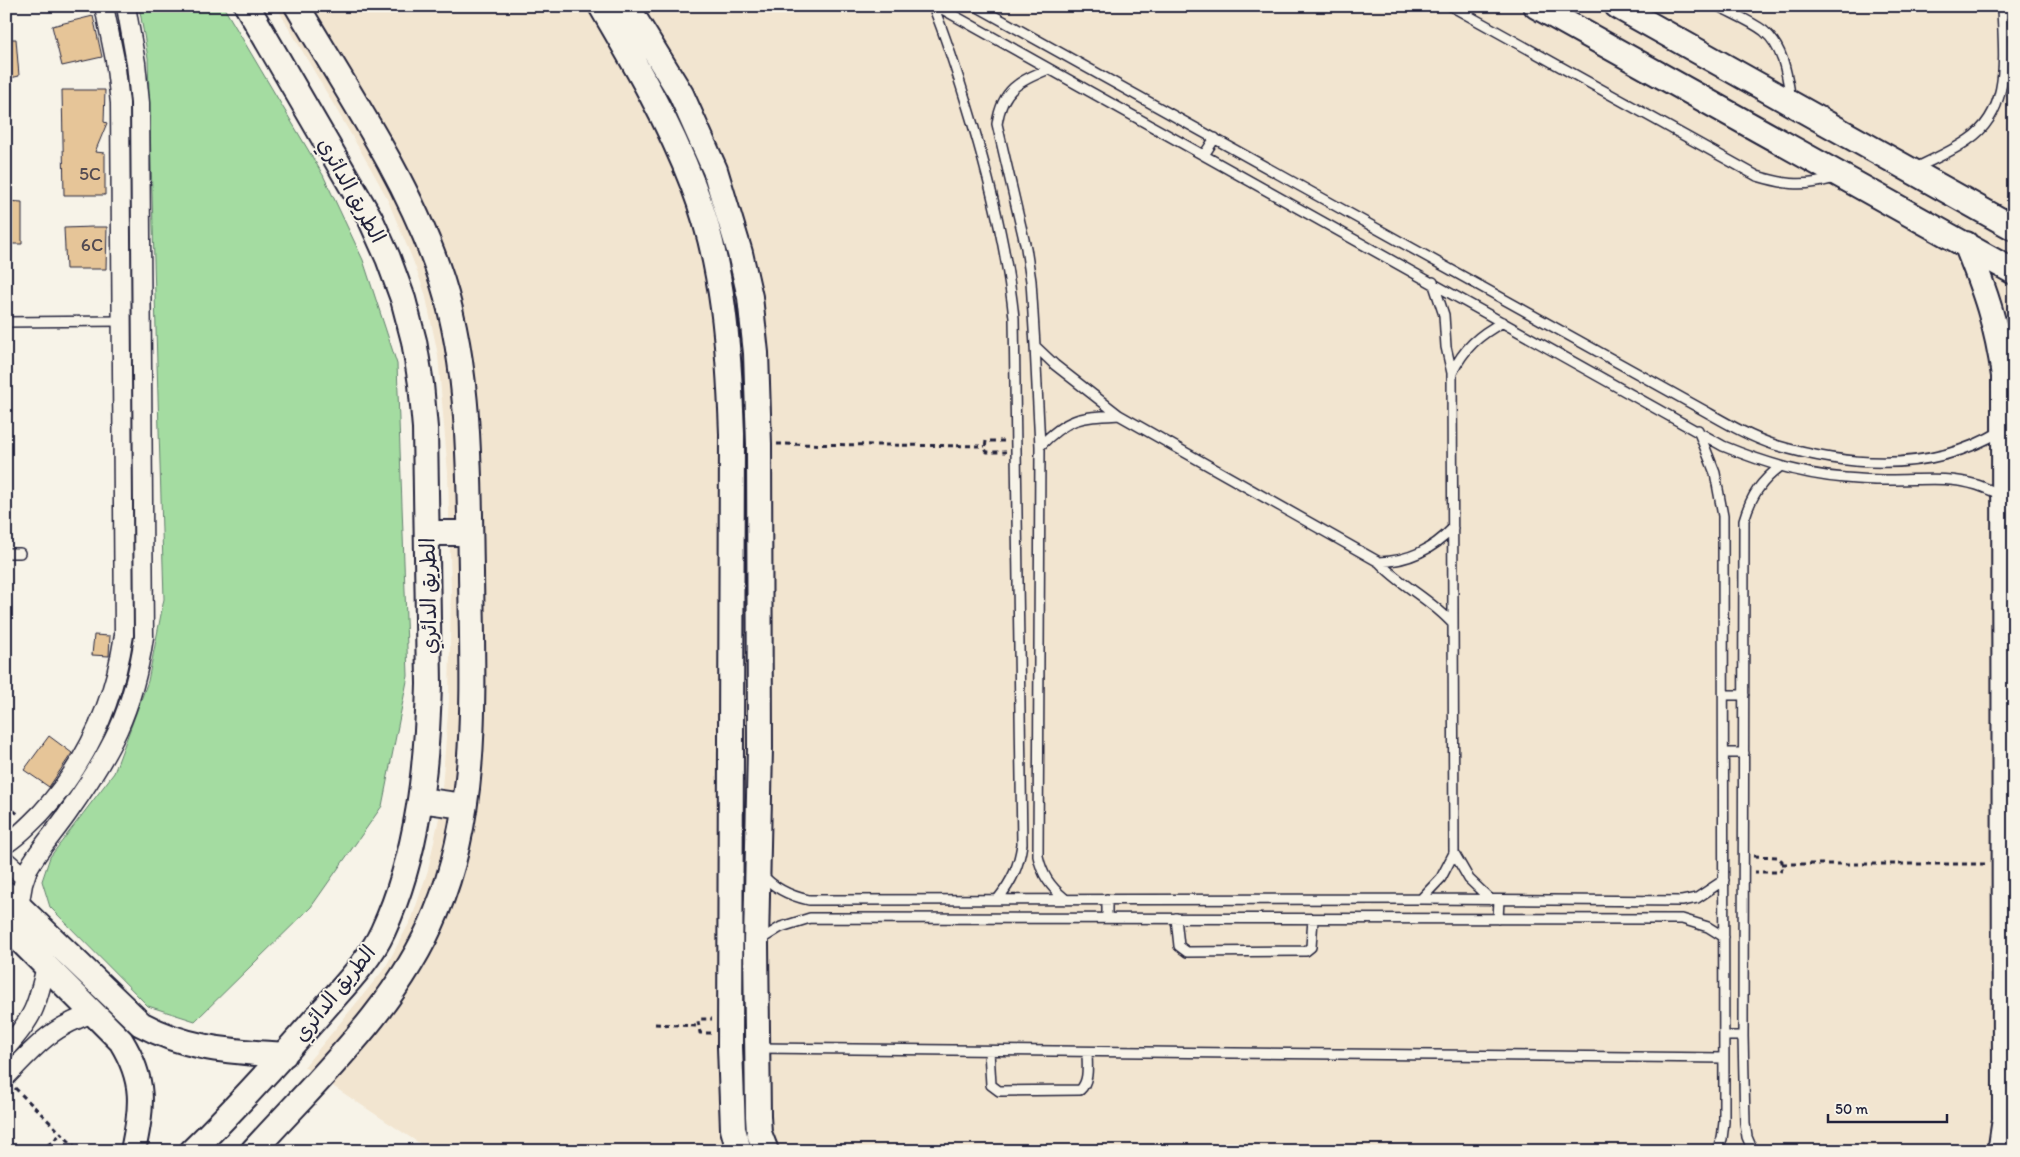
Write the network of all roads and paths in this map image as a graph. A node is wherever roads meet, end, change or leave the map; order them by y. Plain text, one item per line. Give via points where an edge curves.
1 (104, 6) edge
2 (126, 6) edge
3 (247, 6) edge
4 (297, 6) edge
5 (601, 6) edge
6 (627, 6) edge
7 (933, 6) edge
8 (937, 6) edge
9 (976, 6) edge
10 (1451, 6) edge
11 (1536, 6) edge
12 (1617, 6) edge
13 (1718, 6) edge
14 (2002, 6) edge
15 (1049, 69) junction
16 (1792, 105) junction
17 (1215, 138) junction
18 (1204, 155) junction
19 (1911, 170) junction
20 (1841, 176) junction
21 (2014, 228) edge
22 (1966, 244) junction
23 (2014, 272) edge
24 (1433, 282) junction
25 (122, 321) junction
26 (6, 322) edge
27 (1503, 322) junction
28 (1035, 346) junction
29 (1452, 374) junction
30 (1119, 415) junction
31 (1698, 430) junction
32 (2003, 430) junction
33 (1016, 441) junction
34 (758, 444) junction
35 (985, 446) junction
36 (1040, 446) junction
37 (1016, 452) junction
38 (1781, 466) junction
39 (2002, 495) junction
40 (1453, 528) junction
41 (427, 533) junction
42 (470, 533) junction
43 (6, 553) edge
44 (20, 553) dead end
45 (1379, 562) junction
46 (2008, 615) edge
47 (1453, 624) junction
48 (1724, 695) junction
49 (1744, 696) junction
50 (760, 747) junction
51 (732, 748) junction
52 (1725, 753) junction
53 (1744, 753) junction
54 (420, 800) junction
55 (464, 806) junction
56 (2008, 829) edge
57 (6, 844) edge
58 (1454, 853) junction
59 (1744, 855) junction
60 (6, 861) edge
61 (1782, 864) junction
62 (2004, 864) junction
63 (756, 868) junction
64 (1744, 872) junction
65 (24, 877) junction
66 (1724, 880) junction
67 (1064, 898) junction
68 (998, 899) junction
69 (1107, 899) junction
70 (1421, 899) junction
71 (13, 900) edge
72 (1495, 900) junction
73 (1107, 918) junction
74 (1176, 918) junction
75 (1313, 919) junction
76 (1498, 919) junction
77 (6, 926) edge
78 (1724, 937) junction
79 (756, 944) junction
80 (2009, 961) edge
81 (46, 966) junction
82 (94, 1013) junction
83 (655, 1024) dead end
84 (698, 1026) dead end
85 (1724, 1036) junction
86 (1743, 1036) junction
87 (730, 1047) junction
88 (6, 1048) edge
89 (758, 1048) junction
90 (989, 1051) junction
91 (2009, 1051) edge
92 (1087, 1052) junction
93 (284, 1055) junction
94 (1724, 1058) junction
95 (10, 1082) edge
96 (62, 1134) junction
97 (41, 1151) edge
98 (78, 1151) edge
99 (133, 1151) edge
100 (192, 1151) edge
101 (253, 1151) edge
102 (739, 1151) edge
103 (766, 1151) edge
104 (1716, 1151) edge
105 (1753, 1151) edge
106 (1998, 1151) edge

1 - 25 street via 120,103
2 - 65 street via 140,103 144,637 132,698 118,734
3 - 41 street, الطريق الدائري via 370,218 403,299 421,384
4 - 42 street, الطريق الدائري via 407,195 438,269 459,347 466,420
5 - 51 street via 676,144 694,186 718,270 728,347 732,434
6 - 34 street via 681,94 715,170 730,213 750,297 756,353
7 - 33 lane via 991,186 1006,251 1014,318
8 - 15 lane
9 - 17 lane
10 - 20 lane via 1757,176 1786,184 1817,183
11 - 20 street
12 - 16 street
13 - 16 lane via 1763,31 1775,44 1783,60
14 - 19 lane via 2003,82 1992,114 1969,140
15 - 18 lane
15 - 28 lane via 1016,85 1002,102 998,124 1026,248
16 - 19 street
17 - 18 lane
17 - 32 lane via 1705,412 1773,444 1847,461 1884,463 1958,453
18 - 24 lane
19 - 21 street
20 - 22 street
22 - 23 street
22 - 32 street via 1990,306 1999,340 2004,376
24 - 27 lane
24 - 29 lane via 1444,315
25 - 26 lane
25 - 57 street via 124,634 120,663 103,718 74,771 31,824
27 - 29 lane via 1467,348
27 - 31 lane
28 - 30 lane
28 - 36 lane
29 - 40 lane
30 - 36 lane via 1080,418 1064,424
30 - 45 lane
31 - 38 lane via 1724,446
31 - 48 lane via 1715,473 1724,516
32 - 39 street
33 - 35 path via 987,441
33 - 37 lane
34 - 35 path
34 - 50 street
35 - 37 path via 987,452
36 - 67 lane via 1038,856 1046,879
37 - 68 lane via 1022,844 1011,883
38 - 39 lane via 1843,478 1954,480
38 - 49 lane via 1756,489 1744,520
39 - 46 street
40 - 45 lane via 1421,553 1395,562
40 - 47 lane
41 - 42 street
41 - 54 street, الطريق الدائري via 429,684
42 - 55 street, الطريق الدائري via 472,724
43 - 44 lane
45 - 47 lane via 1389,573 1431,602
46 - 56 street
47 - 58 lane
48 - 49 lane
48 - 52 lane
49 - 53 lane
50 - 51 street
50 - 63 street
51 - 87 street
52 - 53 lane
52 - 66 lane
53 - 59 lane
54 - 55 street
54 - 93 street, الطريق الدائري via 411,847 382,933 357,971
55 - 101 street, الطريق الدائري via 454,860 436,912 412,962 381,1007
56 - 62 street
58 - 70 lane via 1441,878
58 - 72 lane via 1469,879
59 - 61 path via 1777,856
59 - 64 lane
60 - 65 street
61 - 62 path
61 - 64 path via 1780,872
62 - 80 street
63 - 68 lane via 779,890 809,900
63 - 79 street
64 - 86 lane
65 - 71 street
66 - 72 lane via 1697,898 1682,901
66 - 78 lane
67 - 68 lane
67 - 69 lane
69 - 70 lane
69 - 73 lane
70 - 72 lane
71 - 93 street via 141,1024 196,1046
72 - 76 lane
73 - 74 lane
73 - 79 lane via 810,918 781,927
74 - 75 lane
74 - 75 lane via 1179,946 1187,952 1306,951 1311,947
75 - 76 lane
76 - 78 lane via 1682,918 1708,927
77 - 81 street
78 - 85 lane
79 - 89 street
80 - 91 street
81 - 82 street
81 - 88 street via 32,1016
82 - 95 street via 52,1032
82 - 99 street via 121,1041 138,1077 140,1116
83 - 84 path
85 - 86 lane
85 - 94 lane
86 - 105 lane via 1745,1123
87 - 89 street
87 - 102 street via 733,1129
89 - 90 lane
89 - 103 street via 758,1125
90 - 92 lane
90 - 92 lane via 991,1085 999,1091 1080,1090 1085,1086
91 - 106 street via 2005,1119
92 - 94 lane
93 - 100 street, الطريق الدائري
94 - 104 lane via 1724,1122 1722,1139
95 - 96 path
96 - 97 path
96 - 98 path

